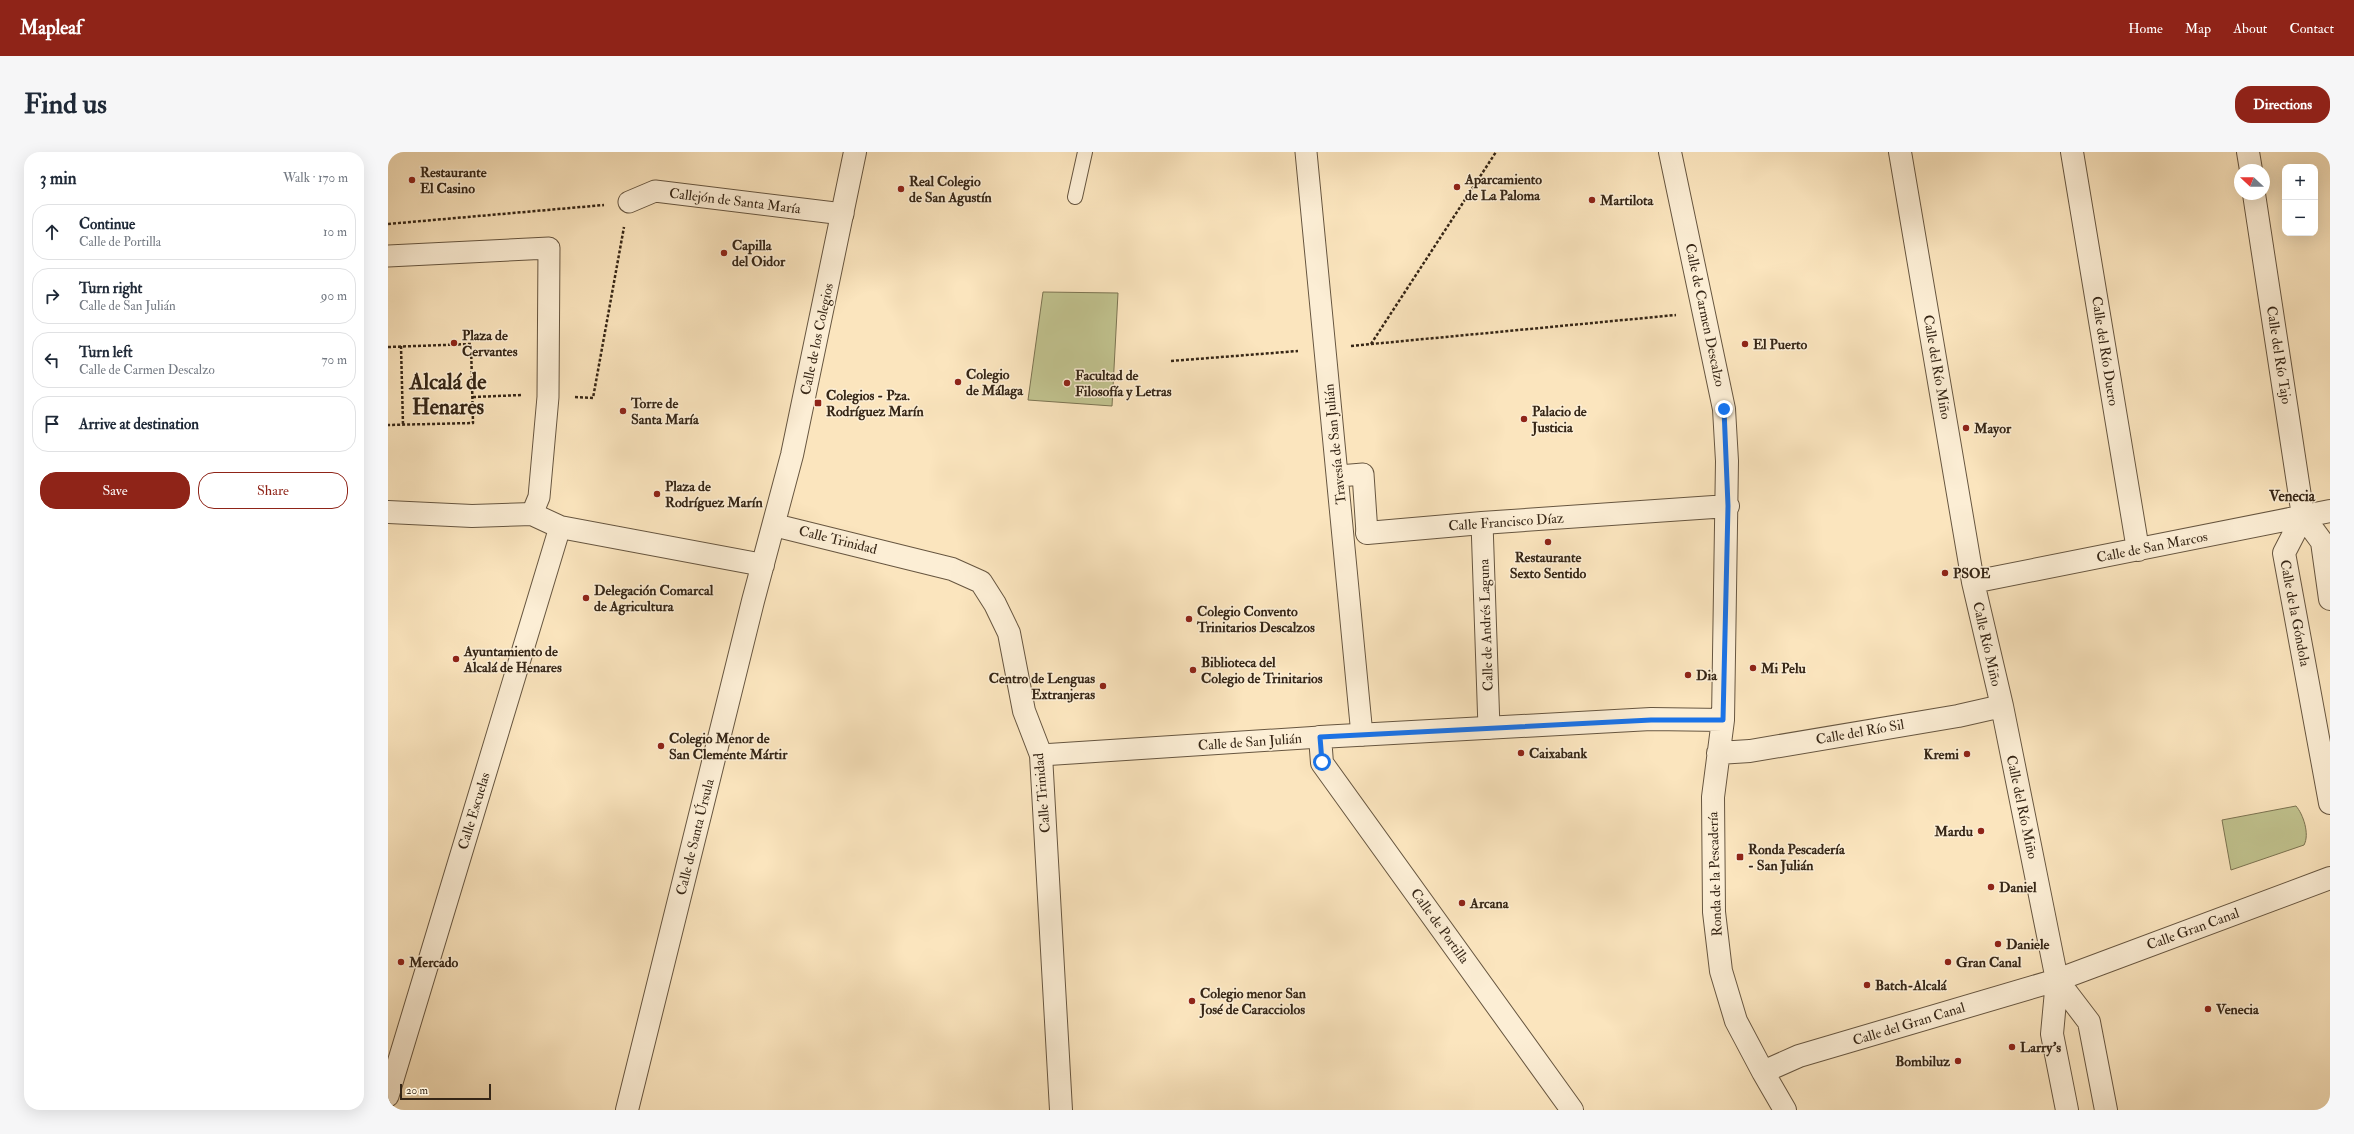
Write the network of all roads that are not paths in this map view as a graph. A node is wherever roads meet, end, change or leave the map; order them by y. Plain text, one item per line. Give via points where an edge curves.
1 (855, 152) edge
2 (1085, 152) edge
3 (1306, 152) edge
4 (1670, 152) edge
5 (1900, 152) edge
6 (2072, 152) edge
7 (2248, 152) edge
8 (2250, 164) edge
9 (1075, 197) dead end
10 (2255, 200) edge
11 (629, 202) road end
12 (843, 214) junction
13 (388, 256) edge
14 (1339, 476) junction
15 (1728, 506) junction
16 (2330, 511) edge
17 (388, 512) edge
18 (532, 514) junction
19 (2303, 516) junction
20 (1482, 523) junction
21 (774, 525) junction
22 (560, 527) junction
23 (1367, 533) joint
24 (2138, 550) junction
25 (763, 565) junction
26 (1974, 582) junction
27 (2330, 599) edge
28 (2002, 706) junction
29 (1723, 720) junction
30 (1489, 728) junction
31 (1362, 735) junction
32 (1320, 737) junction
33 (1718, 753) junction
34 (1041, 756) junction
35 (2330, 803) edge
36 (2330, 878) edge
37 (2056, 980) junction
38 (1763, 1072) junction
39 (388, 1096) edge
40 (627, 1110) edge
41 (1061, 1110) edge
42 (1572, 1110) edge
43 (1785, 1110) edge
44 (2067, 1110) edge
45 (2106, 1110) edge

1 - 12 street, Calle de los Colegios
2 - 9 lane
3 - 14 street, Travesía de San Julián
4 - 15 street, Calle de Carmen Descalzo via 1724,409
5 - 26 street, Calle del Río Miño
6 - 24 street, Calle del Río Duero
7 - 8 street
10 - 19 street, Calle del Río Tajo
11 - 12 street, Callejón de Santa María via 655,191
12 - 21 street, Calle de los Colegios via 792,455
13 - 18 street via 549,248 548,397 540,497
14 - 23 street, Calle Francisco Díaz via 1363,474
14 - 31 street, Travesía de San Julián
15 - 20 street, Calle Francisco Díaz
15 - 29 street, Calle de Carmen Descalzo
16 - 19 street, Calle de San Marcos
17 - 18 street via 472,516
18 - 22 street
19 - 24 street, Calle de San Marcos
19 - 27 street via 2322,542
19 - 35 street, Calle de la Góndola via 2284,553
20 - 23 street, Calle Francisco Díaz
20 - 30 street, Calle de Andrés Laguna
21 - 25 street, Calle de los Colegios
21 - 34 street, Calle Trinidad via 952,569 981,582 1009,633 1024,711
22 - 25 street
22 - 39 street, Calle Escuelas
24 - 26 street, Calle de San Marcos
25 - 40 street, Calle de Santa Úrsula
26 - 28 street, Calle Río Miño
28 - 33 street, Calle del Río Sil via 1958,716 1750,751
28 - 37 street, Calle del Río Miño
29 - 30 street, Calle de San Julián via 1651,720
29 - 33 street, Ronda de la Pescadería
30 - 31 street, Calle de San Julián
31 - 32 street, Calle de San Julián
32 - 34 street, Calle de San Julián
32 - 42 street, Calle de Portilla via 1322,762
33 - 38 street, Ronda de la Pescadería via 1713,797 1712,849 1714,912 1721,971 1736,1021
34 - 41 street, Calle Trinidad
36 - 37 street, Calle Gran Canal
37 - 38 street, Calle del Gran Canal via 1799,1056
37 - 44 street via 2052,1034
37 - 45 street via 2089,1022
38 - 43 street, Ronda de la Pescadería

